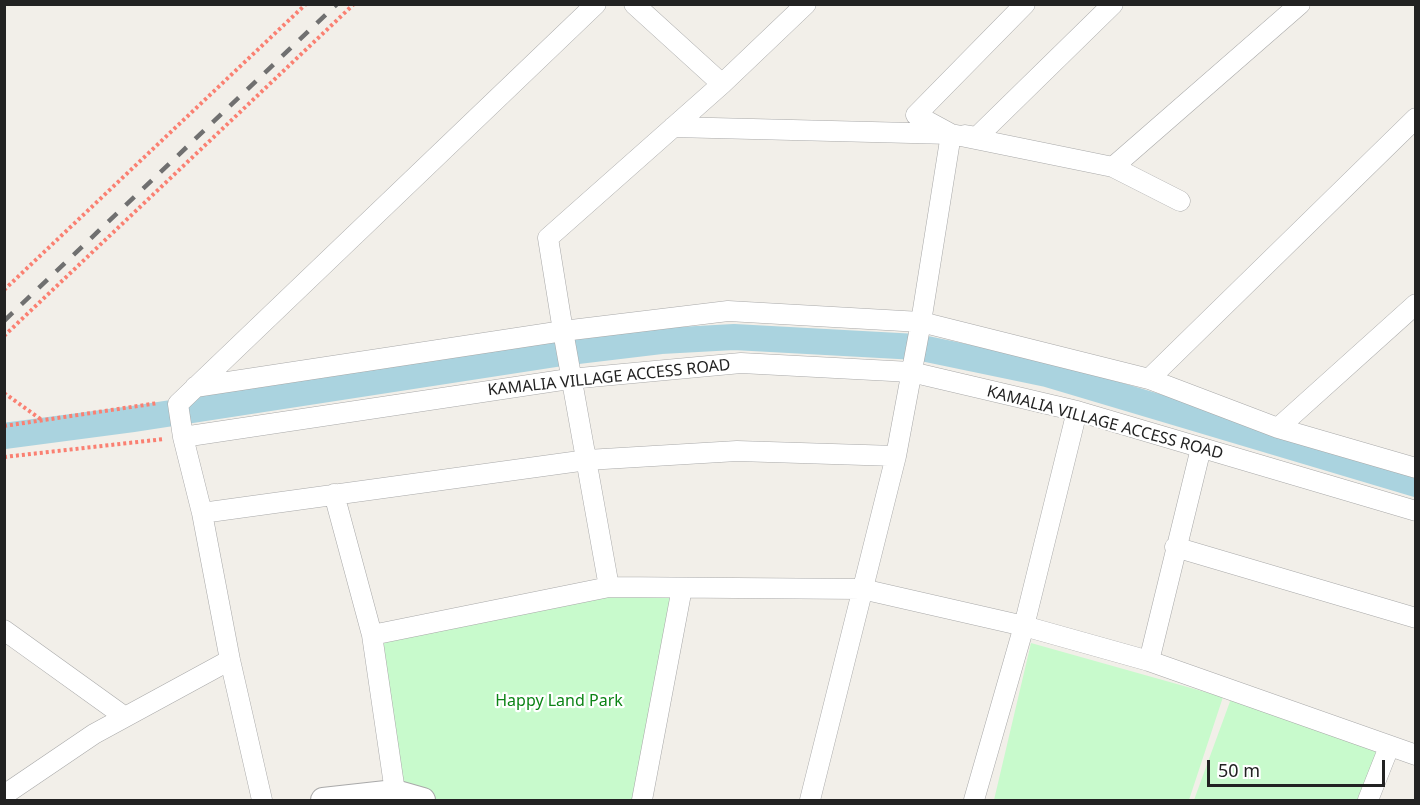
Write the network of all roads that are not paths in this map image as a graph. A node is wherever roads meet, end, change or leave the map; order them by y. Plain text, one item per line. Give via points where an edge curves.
1 (596, 4) edge
2 (634, 4) edge
3 (806, 4) edge
4 (1025, 4) edge
5 (1113, 4) edge
6 (1300, 4) edge
7 (722, 84) junction
8 (1415, 118) edge
9 (673, 128) junction
10 (951, 134) junction
11 (1113, 167) junction
12 (1180, 201) dead end
13 (1416, 304) edge
14 (921, 322) junction
15 (563, 331) junction
16 (911, 372) junction
17 (569, 379) junction
18 (1149, 379) junction
19 (185, 397) junction
20 (1077, 411) junction
21 (1278, 428) junction
22 (182, 432) junction
23 (1201, 448) junction
24 (896, 456) junction
25 (587, 459) junction
26 (1416, 468) edge
27 (334, 494) junction
28 (1416, 511) edge
29 (202, 513) junction
30 (1175, 547) junction
31 (609, 587) junction
32 (682, 588) junction
33 (862, 590) junction
34 (1416, 618) edge
35 (1024, 626) junction
36 (4, 630) edge
37 (372, 635) junction
38 (230, 660) junction
39 (1149, 661) junction
40 (125, 717) junction
41 (1389, 747) junction
42 (1416, 755) edge
43 (395, 792) junction
44 (4, 795) edge
45 (262, 801) edge
46 (322, 801) edge
47 (423, 801) edge
48 (642, 801) edge
49 (810, 801) edge
50 (974, 801) edge
51 (1368, 801) edge

1 - 19 street
2 - 7 street
3 - 7 street
4 - 10 street via 916,115
5 - 10 street via 977,137
6 - 11 street
7 - 9 street
8 - 18 street
9 - 10 street
9 - 15 street via 549,238
10 - 11 street
10 - 14 street
11 - 12 street
13 - 21 street
14 - 15 street via 728,311
14 - 16 street
14 - 18 street
15 - 17 street
15 - 19 street
16 - 17 street, KAMALIA VILLAGE ACCESS ROAD via 741,363
16 - 20 street, KAMALIA VILLAGE ACCESS ROAD
16 - 24 street
17 - 22 street, KAMALIA VILLAGE ACCESS ROAD
17 - 25 street
18 - 21 street
19 - 22 street
20 - 23 street, KAMALIA VILLAGE ACCESS ROAD
20 - 35 street
21 - 26 street
22 - 29 street
23 - 28 street, KAMALIA VILLAGE ACCESS ROAD
23 - 30 street
24 - 25 street via 737,451
24 - 33 street
25 - 27 street
25 - 31 street
27 - 29 street
27 - 37 street
29 - 38 street
30 - 34 street
30 - 39 street
31 - 32 street
31 - 37 street
32 - 33 street
32 - 48 street
33 - 35 street
33 - 49 street
35 - 39 street
35 - 50 street
36 - 40 street
37 - 43 street
38 - 40 street
38 - 45 street
39 - 41 street
40 - 44 street
41 - 42 street
41 - 51 street
43 - 46 street
43 - 47 street

